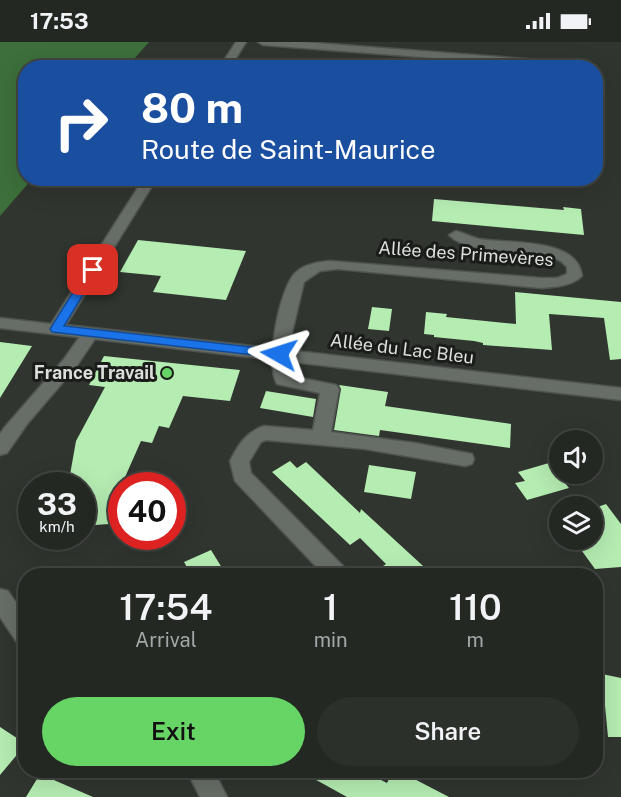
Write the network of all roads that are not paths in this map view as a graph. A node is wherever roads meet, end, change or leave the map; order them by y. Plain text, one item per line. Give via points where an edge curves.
1 (241, 42) edge
2 (263, 42) edge
3 (229, 60) edge
4 (499, 60) edge
5 (146, 186) edge
6 (456, 235) dead end
7 (0, 323) edge
8 (56, 329) junction
9 (91, 333) junction
10 (279, 354) junction
11 (621, 394) edge
12 (321, 437) junction
13 (0, 448) edge
14 (465, 459) dead end
15 (331, 568) edge
16 (0, 598) edge
17 (18, 626) edge
18 (204, 778) edge
19 (214, 797) edge

1 - 3 street
2 - 4 street
5 - 8 street
6 - 10 street, Allée des Primevères via 478,243 560,254 574,264 575,276 541,283 346,265 317,267 297,280
7 - 8 street, Allée du Lac Bleu
8 - 9 street, Allée du Lac Bleu
9 - 10 street, Allée du Lac Bleu
9 - 13 street via 74,362 29,409
10 - 11 street, Allée du Lac Bleu
10 - 12 street via 283,380 330,389
12 - 14 street
12 - 15 street via 264,433 255,437 239,461 242,476
16 - 17 street
18 - 19 street

